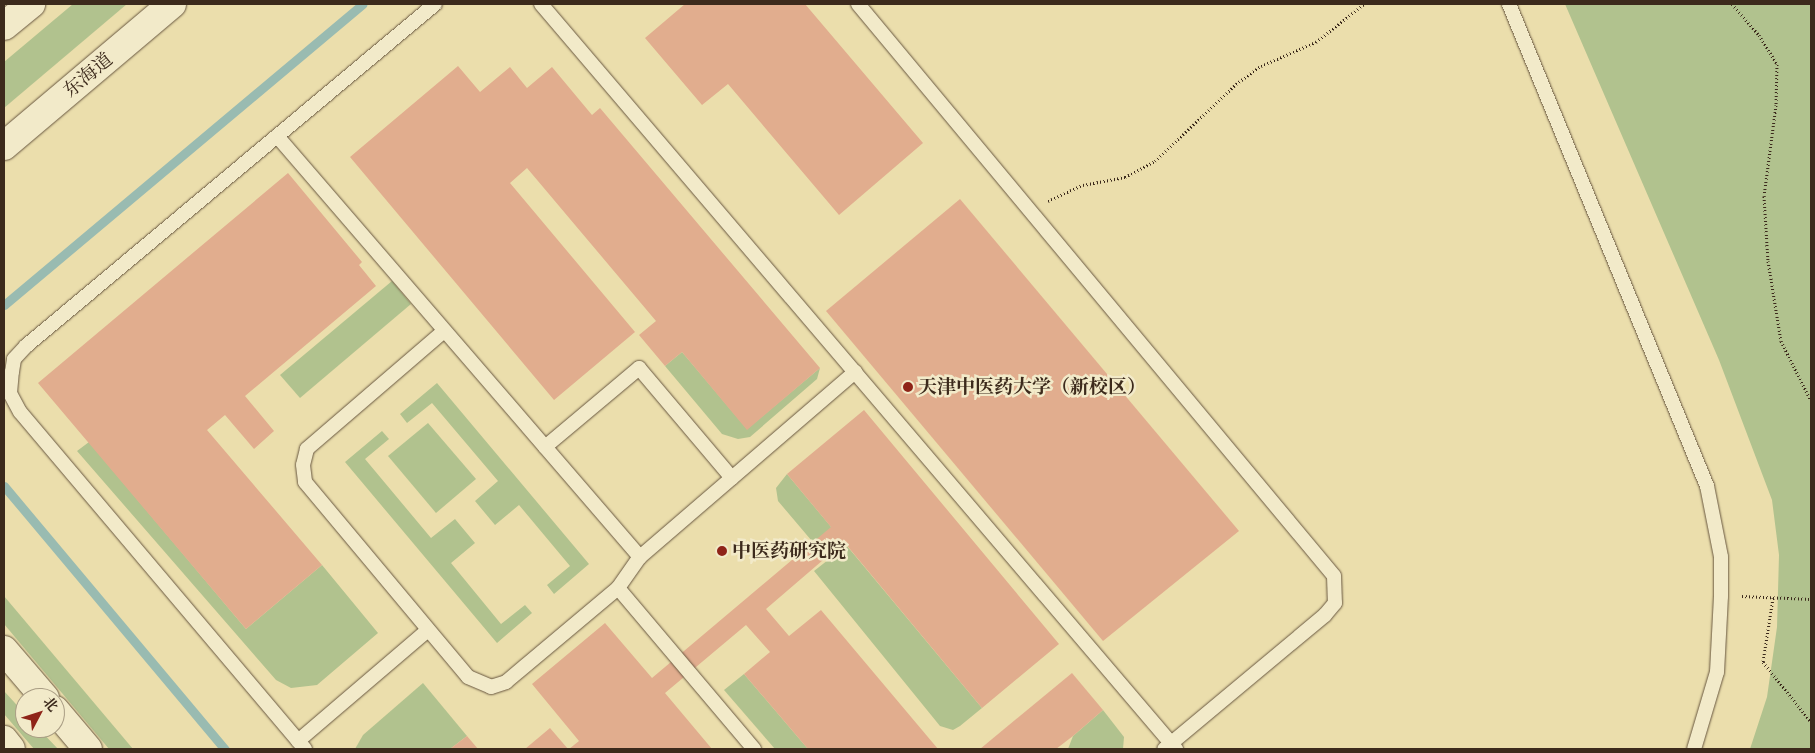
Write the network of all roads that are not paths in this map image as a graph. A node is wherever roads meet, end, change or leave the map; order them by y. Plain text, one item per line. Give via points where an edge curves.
1 (31, 4) edge
2 (172, 4) edge
3 (435, 4) edge
4 (541, 4) edge
5 (858, 4) edge
6 (1510, 4) edge
7 (4, 26) edge
8 (277, 136) junction
9 (4, 146) edge
10 (444, 331) junction
11 (855, 372) junction
12 (546, 446) junction
13 (732, 478) junction
14 (640, 557) junction
15 (618, 588) junction
16 (428, 630) junction
17 (4, 650) edge
18 (36, 688) edge
19 (65, 722) edge
20 (4, 740) edge
21 (302, 745) edge
22 (1170, 747) edge
23 (11, 749) edge
24 (88, 749) edge
25 (754, 749) edge
26 (1694, 749) edge

1 - 7 main road
2 - 9 main road, 东海道
3 - 8 lane
4 - 11 lane
5 - 22 lane via 1334,576 1335,603 1325,615
6 - 26 lane via 1693,445 1716,524 1721,596 1718,672
8 - 10 lane
8 - 21 lane via 26,346 14,359 10,393 20,412
10 - 12 lane
10 - 16 lane via 319,436 307,449 303,465 305,482
11 - 13 lane
11 - 22 lane
12 - 13 lane via 639,368
12 - 14 lane
13 - 14 lane
14 - 15 lane
15 - 16 lane via 506,682 491,687 468,676
15 - 25 lane
16 - 21 lane
17 - 18 main road
19 - 24 main road
20 - 23 main road

